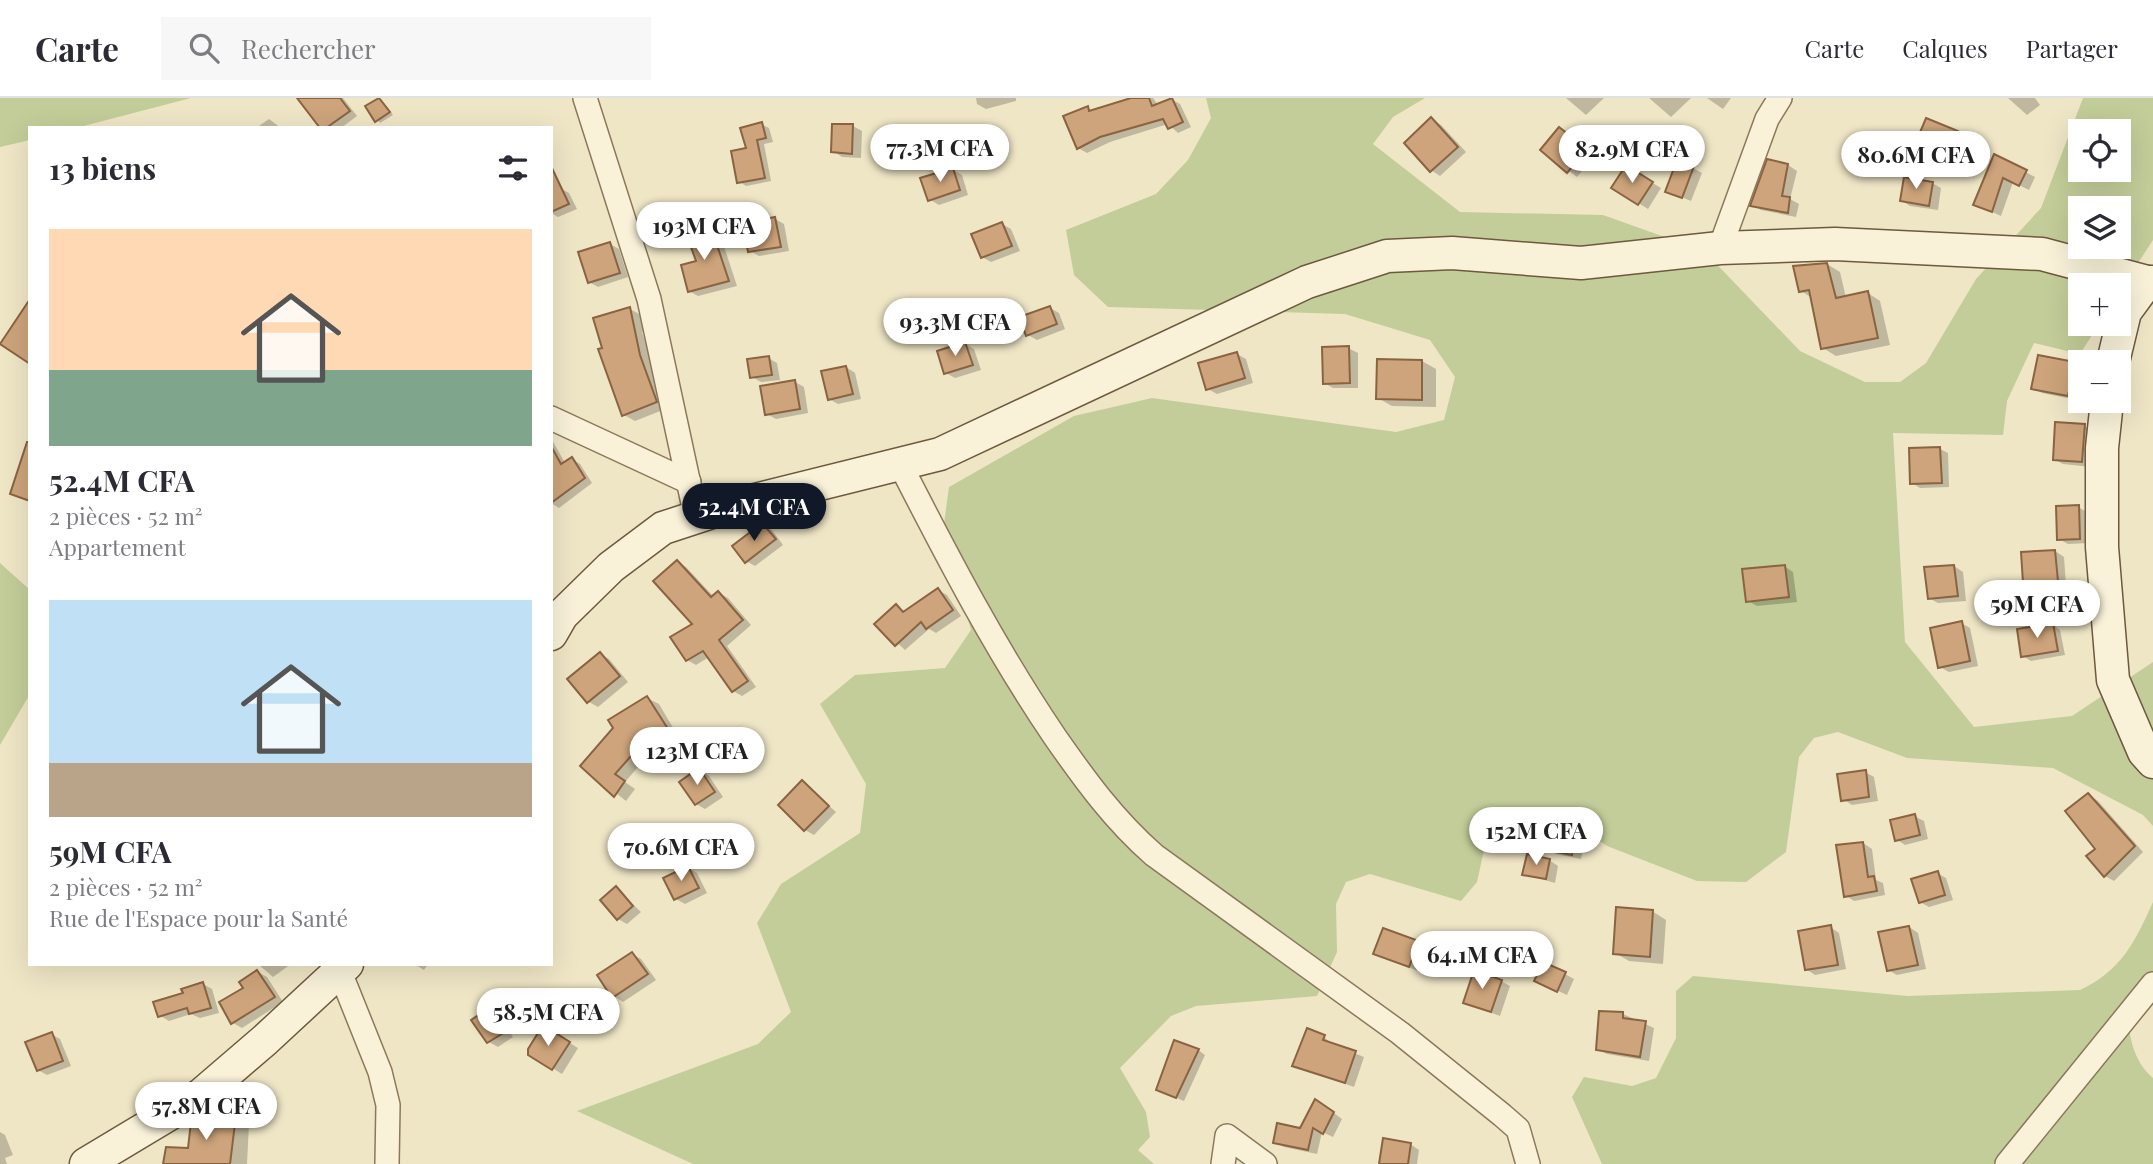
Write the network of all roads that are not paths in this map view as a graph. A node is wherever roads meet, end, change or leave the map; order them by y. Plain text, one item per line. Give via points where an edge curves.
1 (585, 98) edge
2 (1780, 98) edge
3 (1720, 248) junction
4 (2150, 282) edge
5 (2116, 350) edge
6 (2105, 413) edge
7 (553, 419) edge
8 (900, 464) junction
9 (689, 482) junction
10 (696, 517) junction
11 (553, 631) edge
12 (2153, 762) edge
13 (343, 968) edge
14 (2153, 984) edge
15 (86, 1164) edge
16 (387, 1164) edge
17 (1223, 1164) edge
18 (1265, 1164) edge
19 (1528, 1164) edge
20 (2007, 1164) edge

1 - 9 street via 649,299
2 - 3 street via 1767,119
3 - 4 street via 1835,244 2042,254
3 - 8 street via 1581,264 1452,253 1387,256 1307,282 940,454
4 - 5 street via 2125,312
6 - 12 street via 2102,547 2113,680 2144,752
7 - 9 street
8 - 10 street
8 - 19 street via 979,618 1047,725 1121,827 1502,1115 1518,1129
9 - 10 street
10 - 11 street via 663,528 611,567 562,615
13 - 15 street via 201,1095
13 - 16 street via 388,1105
14 - 20 street
17 - 18 street via 1227,1136

